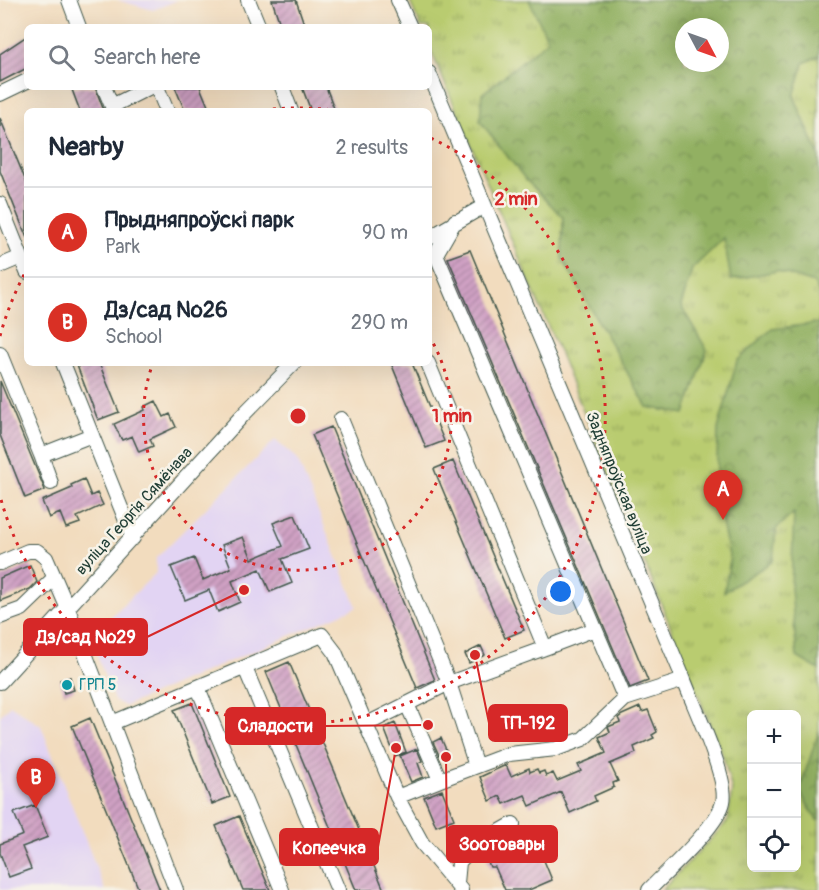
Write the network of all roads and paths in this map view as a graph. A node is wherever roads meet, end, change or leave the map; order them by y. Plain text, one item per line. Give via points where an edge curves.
1 (69, 0) edge
2 (248, 0) edge
3 (398, 0) edge
4 (78, 24) edge
5 (257, 24) edge
6 (409, 24) edge
7 (432, 80) edge
8 (24, 82) edge
9 (105, 90) edge
10 (145, 90) edge
11 (158, 90) edge
12 (283, 90) edge
13 (0, 94) edge
14 (113, 108) edge
15 (166, 108) edge
16 (290, 108) edge
17 (0, 204) edge
18 (484, 206) junction
19 (455, 221) junction
20 (432, 236) edge
21 (21, 257) junction
22 (432, 257) edge
23 (24, 264) edge
24 (0, 266) edge
25 (0, 354) edge
26 (64, 366) edge
27 (276, 366) edge
28 (291, 366) edge
29 (429, 366) edge
30 (281, 376) junction
31 (341, 419) dead end
32 (92, 435) junction
33 (41, 455) junction
34 (51, 483) dead end
35 (133, 538) junction
36 (0, 563) edge
37 (54, 578) junction
38 (68, 609) junction
39 (0, 618) edge
40 (595, 629) junction
41 (545, 648) junction
42 (245, 668) junction
43 (684, 680) junction
44 (0, 682) edge
45 (449, 683) junction
46 (198, 688) junction
47 (625, 699) junction
48 (406, 704) junction
49 (111, 723) junction
50 (367, 724) junction
51 (476, 766) junction
52 (440, 780) junction
53 (397, 797) junction
54 (513, 824) dead end
55 (459, 887) edge
56 (176, 890) edge
57 (282, 890) edge
58 (338, 890) edge
59 (649, 890) edge

1 - 4 street
2 - 5 street
3 - 6 street
7 - 18 street, Задняпроўская вуліца
8 - 13 street
9 - 14 street
10 - 14 street
11 - 15 street
12 - 16 street
17 - 21 street
18 - 19 street
18 - 43 street, Задняпроўская вуліца
19 - 20 street
19 - 22 street
21 - 23 street
21 - 24 street
22 - 40 street
25 - 33 street
26 - 32 street
27 - 30 street
28 - 30 street, вуліца Георгія Сямёнава
29 - 41 street
30 - 35 street, вуліца Георгія Сямёнава
31 - 45 street
32 - 33 street
32 - 35 street
33 - 34 street
35 - 38 street, вуліца Георгія Сямёнава
36 - 37 street via 28,551 38,551
37 - 38 street
37 - 39 street via 22,609
38 - 44 street, вуліца Георгія Сямёнава
38 - 49 street
40 - 41 street
40 - 47 street
41 - 45 street
42 - 46 street
42 - 50 street via 322,635 335,652
42 - 58 street
43 - 47 street
43 - 59 street, Задняпроўская вуліца via 723,781 723,802 713,822
45 - 48 street
45 - 51 street
46 - 49 street
46 - 57 street
47 - 51 street via 583,739 556,749 509,754
48 - 50 street
48 - 52 street
49 - 56 street
50 - 53 street
51 - 52 street
52 - 53 street
53 - 55 street via 422,843
54 - 55 street via 474,846 459,862

